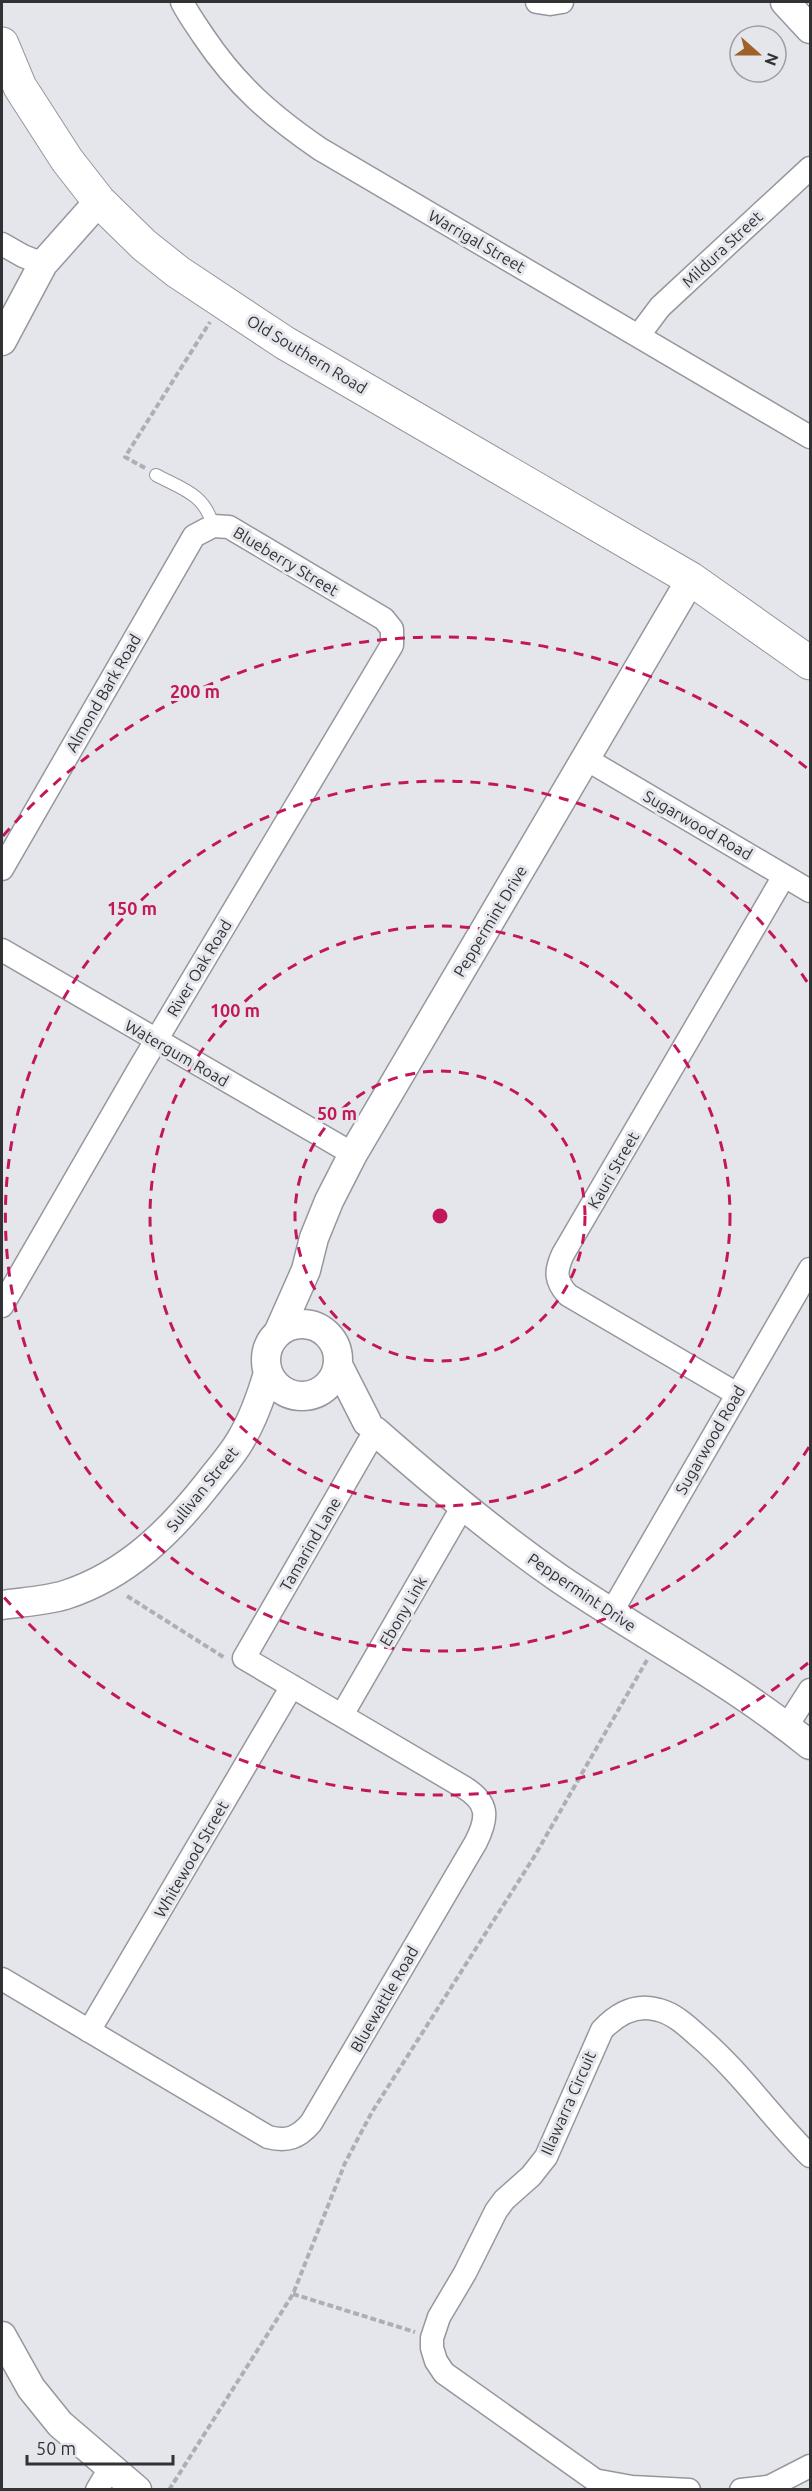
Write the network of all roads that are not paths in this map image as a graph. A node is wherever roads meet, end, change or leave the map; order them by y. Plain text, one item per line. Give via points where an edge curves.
1 (182, 2) edge
2 (537, 2) edge
3 (562, 2) edge
4 (785, 2) edge
5 (810, 29) edge
6 (2, 44) edge
7 (810, 168) edge
8 (99, 201) junction
9 (2, 244) edge
10 (43, 264) junction
11 (639, 335) junction
12 (2, 340) edge
13 (810, 437) edge
14 (156, 475) road end
15 (213, 526) junction
16 (691, 579) junction
17 (393, 629) joint
18 (810, 637) edge
19 (810, 663) edge
20 (586, 759) junction
21 (2, 868) edge
22 (784, 876) junction
23 (810, 891) edge
24 (2, 950) edge
25 (155, 1041) junction
26 (353, 1154) junction
27 (810, 1269) edge
28 (306, 1270) junction
29 (2, 1306) edge
30 (324, 1331) junction
31 (279, 1332) junction
32 (338, 1365) junction
33 (268, 1373) junction
34 (737, 1394) junction
35 (304, 1396) junction
36 (371, 1426) junction
37 (240, 1442) junction
38 (463, 1506) junction
39 (2, 1605) edge
40 (611, 1612) junction
41 (244, 1658) joint
42 (292, 1686) junction
43 (810, 1690) edge
44 (342, 1715) junction
45 (787, 1726) junction
46 (810, 1745) edge
47 (2, 1979) edge
48 (89, 2031) junction
49 (810, 2156) edge
50 (2, 2336) edge
51 (810, 2466) edge
52 (104, 2479) edge
53 (604, 2485) edge
54 (765, 2488) edge
55 (678, 2489) edge
56 (137, 2490) edge
57 (689, 2490) edge
58 (741, 2490) edge

1 - 11 street, Warrigal Street via 220,61 280,122
2 - 3 street
4 - 5 street
6 - 8 main road, Old Southern Road via 32,107
7 - 11 street, Mildura Street via 660,307
8 - 10 street
8 - 16 main road, Old Southern Road via 144,245 222,303
9 - 10 street
10 - 12 street
11 - 13 street, Warrigal Street
14 - 15 lane, Blueberry Street via 199,499 209,510
15 - 17 street, Blueberry Street via 229,526 384,619
15 - 21 street, Almond Bark Road via 195,536 175,566
16 - 18 main road, Old Southern Road via 747,598
16 - 19 main road, Old Southern Road
16 - 20 street, Peppermint Drive
17 - 25 street, River Oak Road via 392,645
20 - 22 street, Sugarwood Road
20 - 26 street, Peppermint Drive
22 - 23 street, Sugarwood Road
22 - 34 street, Kauri Street via 563,1254 556,1276 568,1295
24 - 25 street, Watergum Road
25 - 26 street, Watergum Road
25 - 29 street, River Oak Road
26 - 28 street, Peppermint Drive via 314,1238
27 - 34 street, Sugarwood Road
28 - 30 street
28 - 31 street, Peppermint Drive
30 - 31 street via 301,1323
30 - 32 street via 335,1346
31 - 33 street via 267,1351
32 - 35 street via 328,1385
32 - 36 street, Peppermint Drive
33 - 35 street via 280,1389
33 - 37 street, Sullivan Street
34 - 40 street, Sugarwood Road
35 - 36 street, Peppermint Drive
35 - 37 street, Sullivan Street
36 - 38 street, Peppermint Drive
36 - 41 street, Tamarind Lane
37 - 39 street, Sullivan Street via 184,1515 158,1542 130,1562 64,1595
38 - 40 street, Peppermint Drive via 543,1567
38 - 44 street, Ebony Link
40 - 45 street, Peppermint Drive via 709,1671
41 - 42 street, Bluewattle Road
42 - 44 street, Bluewattle Road
42 - 48 street, Whitewood Street
43 - 45 street
44 - 48 street, Bluewattle Road via 478,1796 485,1819 476,1842 311,2123 293,2138 268,2137
45 - 46 street, Peppermint Drive
47 - 48 street, Bluewattle Road
49 - 53 street, Illawarra Circuit via 729,2065 684,2024 658,2009 640,2008 614,2017 602,2030 546,2157 496,2211 432,2338 436,2361 444,2373
50 - 52 street via 38,2397
51 - 54 street
52 - 56 street
53 - 55 street
54 - 58 street
55 - 57 street

